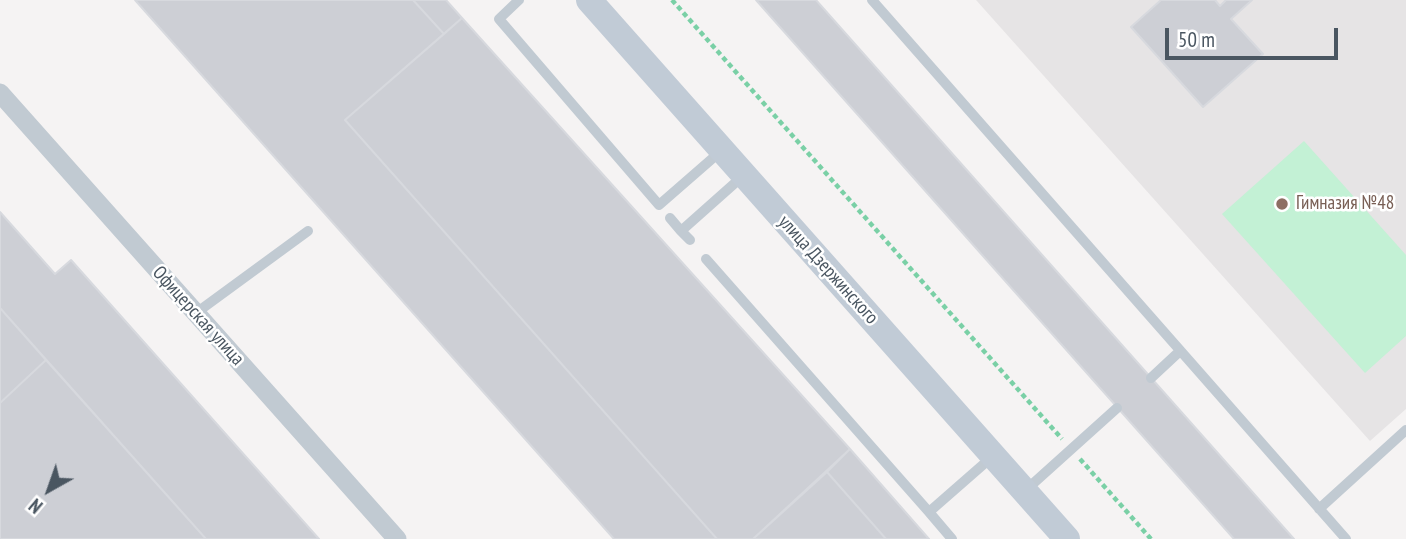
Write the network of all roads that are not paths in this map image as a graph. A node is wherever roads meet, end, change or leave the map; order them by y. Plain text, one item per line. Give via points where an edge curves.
1 (519, 0) edge
2 (589, 0) edge
3 (872, 0) edge
4 (0, 93) edge
5 (722, 149) junction
6 (744, 175) junction
7 (670, 218) dead end
8 (308, 231) dead end
9 (681, 231) junction
10 (690, 240) dead end
11 (706, 259) dead end
12 (196, 313) junction
13 (1180, 351) junction
14 (1151, 378) dead end
15 (1118, 408) dead end
16 (1406, 430) edge
17 (993, 456) junction
18 (1025, 491) junction
19 (1319, 509) junction
20 (929, 512) junction
21 (397, 539) edge
22 (952, 539) edge
23 (1067, 539) edge
24 (1346, 539) edge

1 - 5 lane via 499,19 659,205
2 - 5 main road, улица Дзержинского
3 - 13 lane
4 - 12 street, Офицерская улица
5 - 6 main road, улица Дзержинского
6 - 9 lane
6 - 17 main road, улица Дзержинского
7 - 9 lane
8 - 12 lane
9 - 10 lane
11 - 20 lane
12 - 21 street, Офицерская улица
13 - 14 lane
13 - 19 lane
15 - 18 lane
16 - 19 lane
17 - 18 main road, улица Дзержинского
17 - 20 lane
18 - 23 main road, улица Дзержинского
19 - 24 lane
20 - 22 lane

